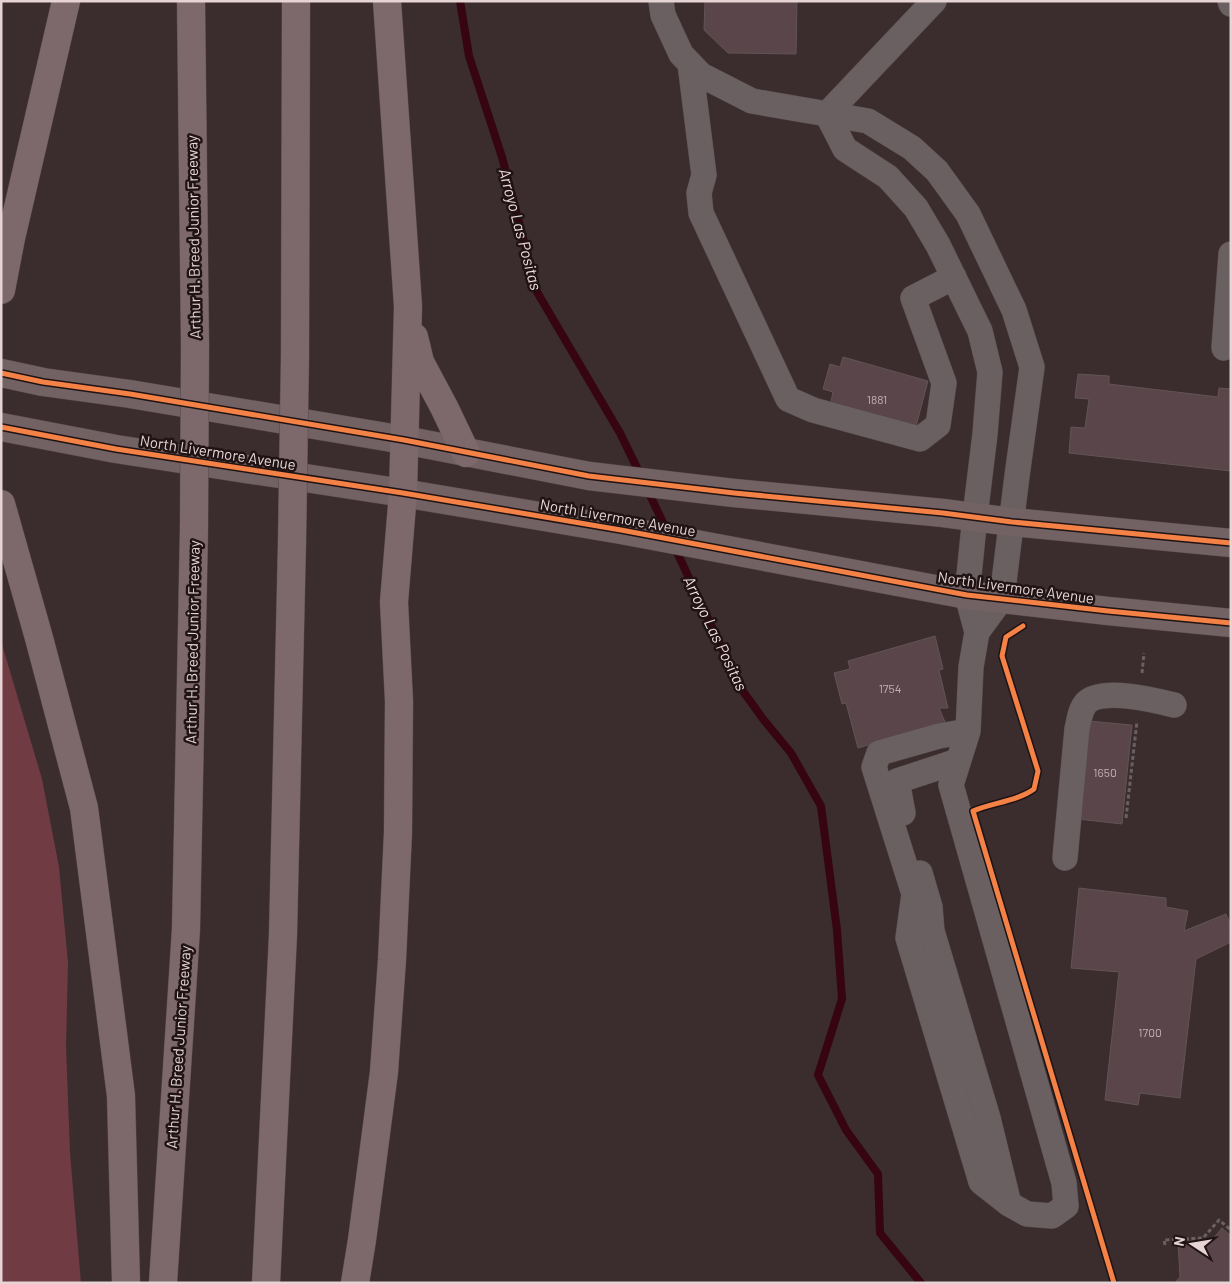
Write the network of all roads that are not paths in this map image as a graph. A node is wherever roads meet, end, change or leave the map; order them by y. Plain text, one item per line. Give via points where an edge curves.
1 (66, 1) edge
2 (191, 1) edge
3 (296, 1) edge
4 (387, 1) edge
5 (661, 1) edge
6 (934, 1) edge
7 (690, 64) junction
8 (827, 114) junction
9 (6, 243) edge
10 (1231, 254) edge
11 (954, 277) junction
12 (1, 290) edge
13 (408, 306) junction
14 (1224, 348) dead end
15 (1, 373) edge
16 (1, 427) edge
17 (404, 440) junction
18 (466, 453) junction
19 (402, 493) junction
20 (1, 504) edge
21 (974, 516) junction
22 (1012, 522) junction
23 (1231, 543) edge
24 (967, 595) junction
25 (1002, 598) junction
26 (1231, 624) edge
27 (977, 632) junction
28 (1174, 705) dead end
29 (968, 731) junction
30 (958, 761) junction
31 (1065, 858) dead end
32 (1009, 1204) junction
33 (126, 1283) edge
34 (163, 1283) edge
35 (266, 1283) edge
36 (355, 1283) edge

1 - 9 highway
2 - 34 highway, Arthur H. Breed Junior Freeway, bridge via 194,528 186,929
3 - 35 highway, bridge via 295,355 283,935
4 - 13 highway
5 - 7 lane via 672,37
6 - 8 lane
7 - 8 lane via 701,75 752,101
7 - 11 lane via 704,175 699,193 700,213 788,399 813,410 920,439 938,425 944,383 913,298
8 - 11 lane via 845,148 888,177 916,208
8 - 22 lane via 868,121 912,148 937,171 968,214 1014,310 1032,367
9 - 12 highway
10 - 14 lane
11 - 21 lane via 980,331 990,372 986,434
13 - 17 highway
13 - 18 highway via 420,362
15 - 17 main road
16 - 19 main road, North Livermore Avenue via 116,449
17 - 18 main road
17 - 19 highway
18 - 21 main road via 589,476
19 - 24 main road, North Livermore Avenue
19 - 36 highway via 394,602 399,701 392,960 384,1072
20 - 33 highway via 84,808 122,1096
21 - 22 main road
21 - 24 lane
22 - 23 main road
22 - 25 lane
24 - 25 main road, North Livermore Avenue
24 - 27 lane
25 - 26 main road, North Livermore Avenue
25 - 27 lane
27 - 29 lane via 971,667
28 - 31 lane via 1105,695 1086,704 1077,729
29 - 30 lane
29 - 32 lane via 879,753 874,766 914,894 908,938 981,1182
30 - 32 lane via 897,781 904,818 930,907 932,931 988,1118
30 - 32 lane via 951,785 1064,1184 1066,1206 1052,1216 1027,1214

